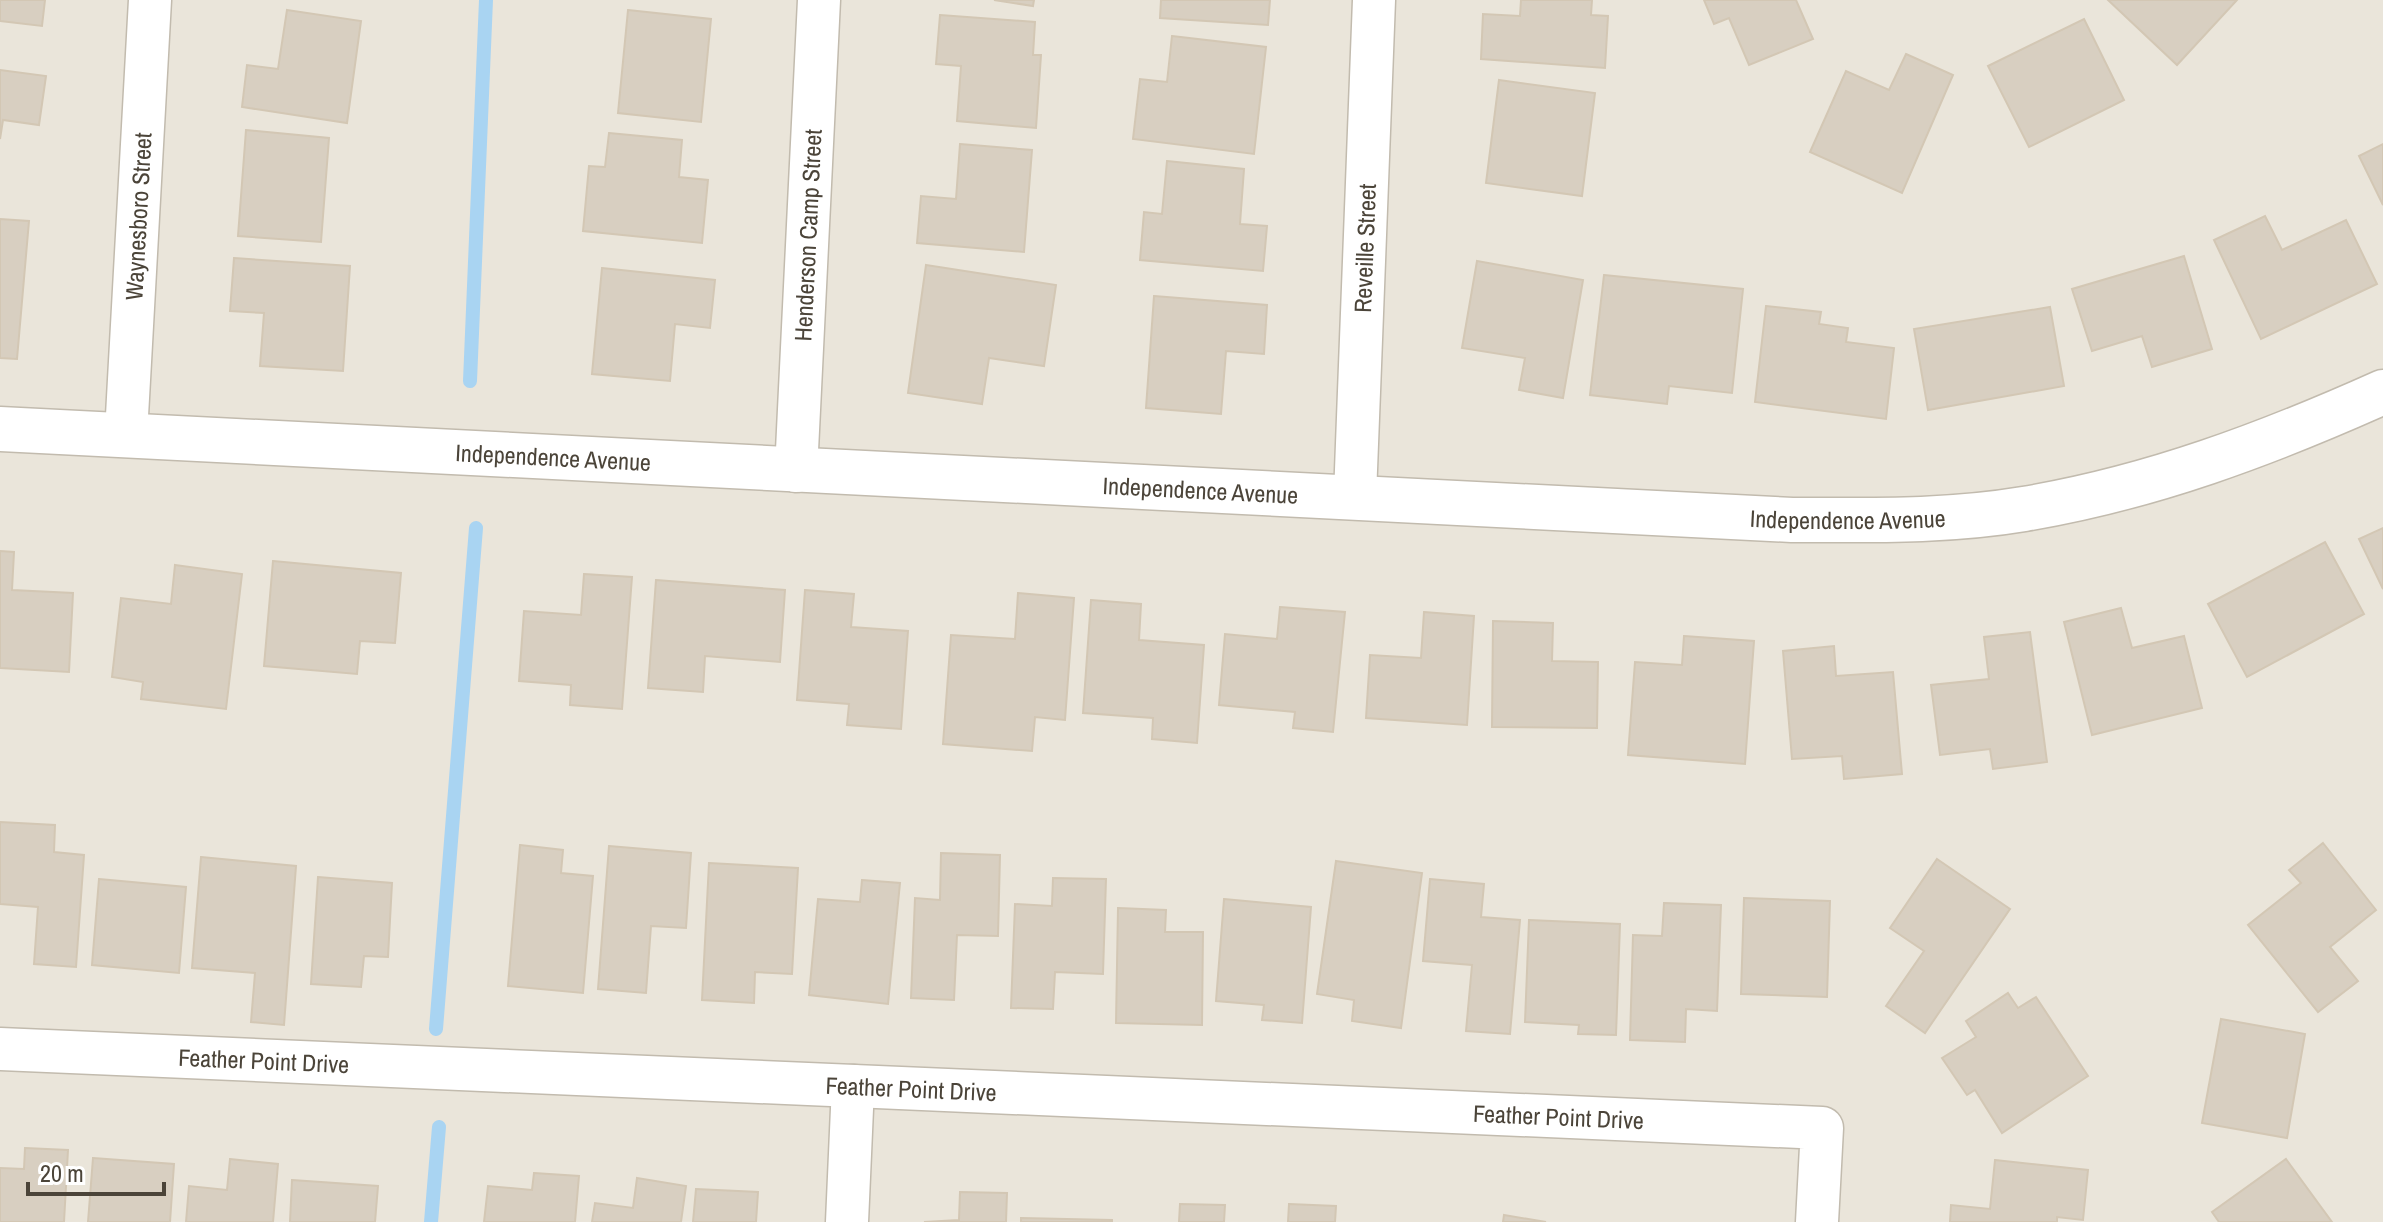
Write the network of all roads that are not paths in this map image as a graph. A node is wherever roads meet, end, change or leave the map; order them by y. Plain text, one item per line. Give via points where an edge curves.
1 (150, 0) edge
2 (819, 0) edge
3 (1374, 0) edge
4 (2383, 392) edge
5 (0, 429) edge
6 (126, 434) junction
7 (796, 471) junction
8 (1355, 496) junction
9 (0, 1049) edge
10 (853, 1086) junction
11 (847, 1222) edge
12 (1817, 1222) edge

1 - 6 street, Waynesboro Street
2 - 7 street, Henderson Camp Street
3 - 8 street, Reveille Street
4 - 8 street, Independence Avenue via 2245,451 2135,486 2022,509 1907,521 1792,520
5 - 6 street, Independence Avenue
6 - 7 street, Independence Avenue
7 - 8 street, Independence Avenue
9 - 10 street, Feather Point Drive
10 - 11 street
10 - 12 street, Feather Point Drive via 1822,1128

